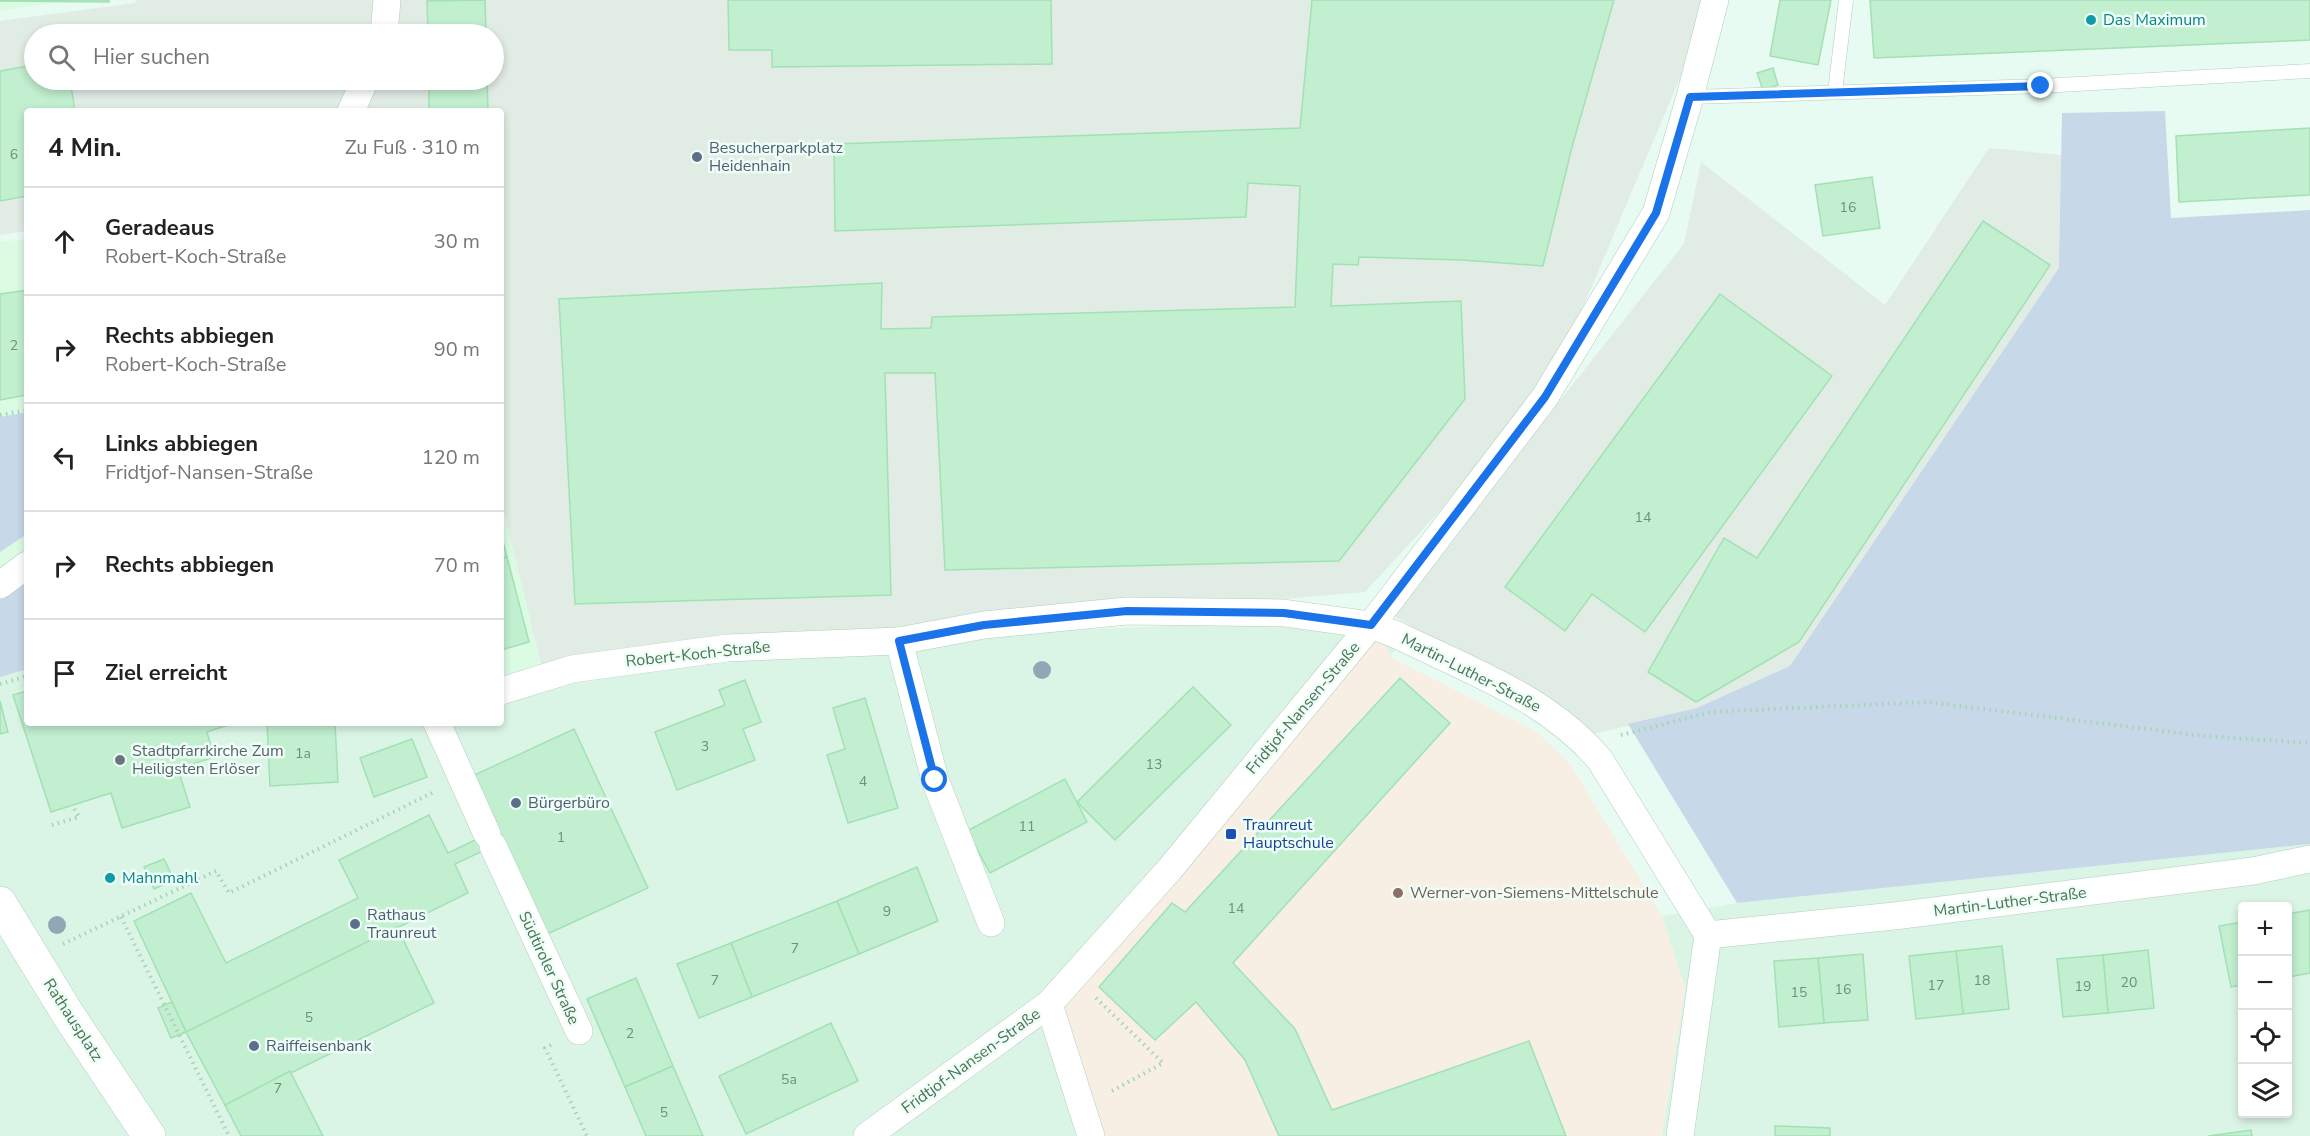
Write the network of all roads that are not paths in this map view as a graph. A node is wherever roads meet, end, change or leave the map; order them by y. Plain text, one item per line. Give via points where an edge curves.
1 (387, 0) edge
2 (1715, 0) edge
3 (1846, 0) edge
4 (385, 24) edge
5 (2310, 71) edge
6 (360, 90) edge
7 (1835, 92) junction
8 (1690, 97) junction
9 (352, 108) edge
10 (24, 567) edge
11 (0, 585) edge
12 (1371, 625) junction
13 (899, 641) junction
14 (504, 689) edge
15 (438, 726) edge
16 (2310, 859) edge
17 (0, 903) edge
18 (992, 923) dead end
19 (1708, 935) junction
20 (1049, 1004) junction
21 (579, 1031) road end
22 (149, 1136) edge
23 (867, 1136) edge
24 (1091, 1136) edge
25 (1680, 1136) edge

1 - 4 street
2 - 8 street, Fridtjof-Nansen-Straße
3 - 7 lane
5 - 7 lane via 2041,86
6 - 9 street
7 - 8 lane
8 - 12 street, Fridtjof-Nansen-Straße via 1656,213 1545,397
10 - 11 street
12 - 13 street, Robert-Koch-Straße via 1284,613 1127,611 984,625
12 - 19 street, Martin-Luther-Straße via 1520,696 1579,736 1600,760
12 - 20 street, Fridtjof-Nansen-Straße via 1169,870
13 - 14 street, Robert-Koch-Straße via 727,648 572,669
13 - 18 street via 935,780
15 - 21 street, Südtiroler Straße
16 - 19 street, Martin-Luther-Straße via 2253,871
17 - 22 main road, Rathausplatz
19 - 25 street
20 - 23 street, Fridtjof-Nansen-Straße
20 - 24 street

